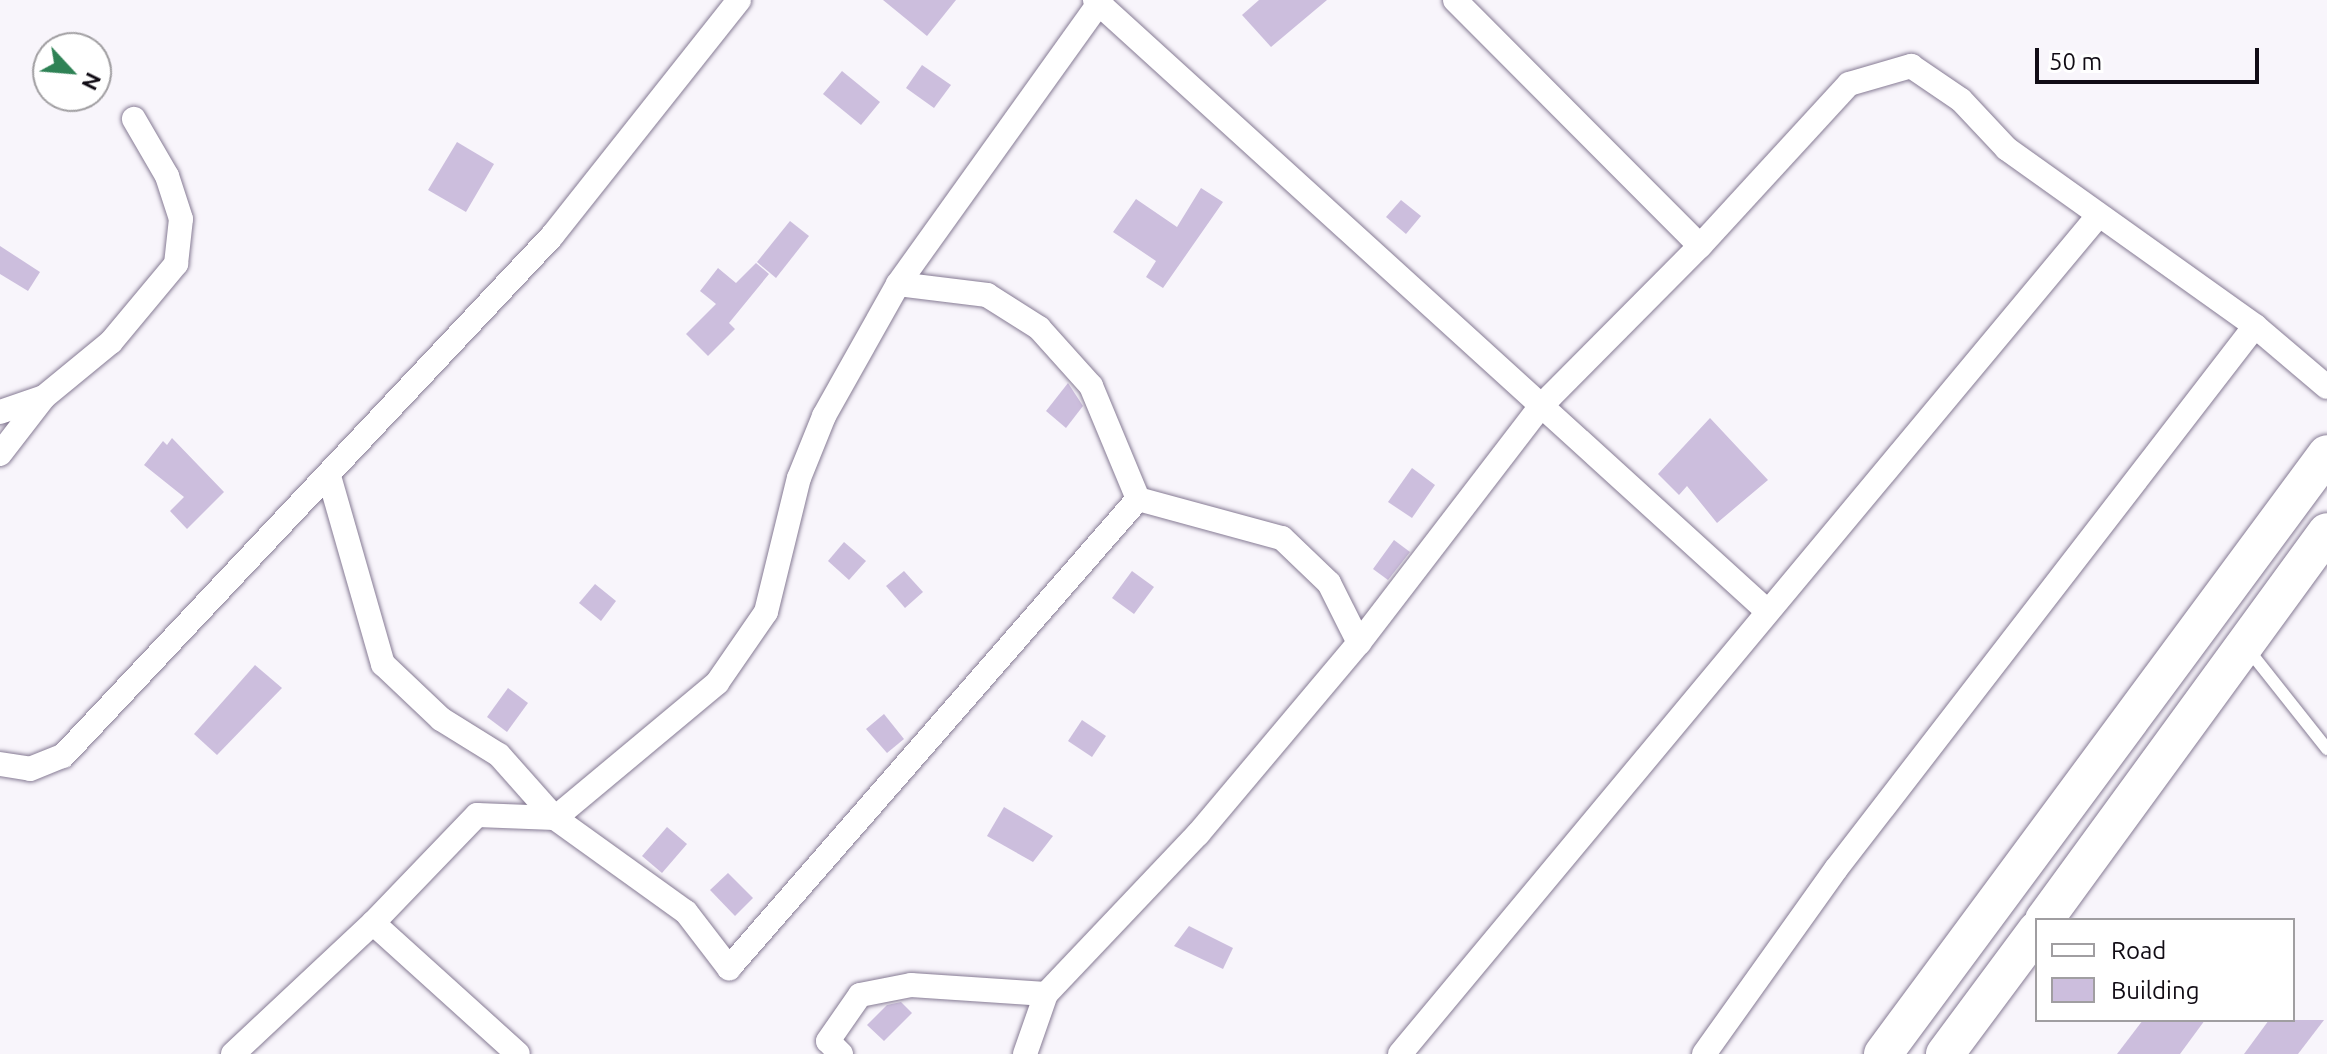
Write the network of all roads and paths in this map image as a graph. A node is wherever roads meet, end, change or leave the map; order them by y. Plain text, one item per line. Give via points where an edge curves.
1 (739, 0) edge
2 (1455, 0) edge
3 (1098, 1) edge
4 (134, 119) dead end
5 (2097, 217) junction
6 (1700, 246) junction
7 (898, 284) junction
8 (2255, 326) junction
9 (2327, 387) edge
10 (44, 397) junction
11 (1541, 406) junction
12 (0, 412) edge
13 (0, 454) edge
14 (2327, 454) edge
15 (329, 476) junction
16 (1138, 499) junction
17 (2327, 532) edge
18 (1766, 610) junction
19 (1359, 643) junction
20 (2244, 645) junction
21 (2327, 749) edge
22 (0, 764) edge
23 (555, 818) junction
24 (2045, 918) edge
25 (373, 923) junction
26 (2035, 933) edge
27 (1962, 947) junction
28 (2001, 980) junction
29 (1046, 994) junction
30 (233, 1054) edge
31 (518, 1054) edge
32 (841, 1054) edge
33 (1025, 1054) edge
34 (1400, 1054) edge
35 (1704, 1054) edge
36 (1883, 1054) edge
37 (1945, 1054) edge

1 - 15 street via 552,236
2 - 6 street
3 - 7 street
3 - 11 street
4 - 10 street via 167,176 181,219 176,264 111,342
5 - 6 street via 2007,149 1961,100 1911,66 1849,84
5 - 8 street
5 - 18 street
6 - 11 street
7 - 16 street via 987,295 1039,328 1091,386
7 - 23 street via 799,478 766,612 717,683
8 - 9 street
8 - 35 street via 1836,869
10 - 12 street
10 - 13 street
11 - 18 street
11 - 19 street
14 - 27 main road
15 - 22 street via 63,756 30,769
15 - 23 street via 383,664 441,719 499,755
16 - 19 street via 1282,538 1329,583
16 - 23 street via 729,968 686,912
17 - 20 main road
18 - 34 street
19 - 29 street via 1198,834
20 - 21 lane
20 - 24 main road
23 - 25 street via 477,815
25 - 30 street
25 - 31 street
26 - 28 main road
27 - 28 main road
27 - 36 main road
28 - 37 main road
29 - 32 street via 911,985 860,995 828,1041
29 - 33 street

